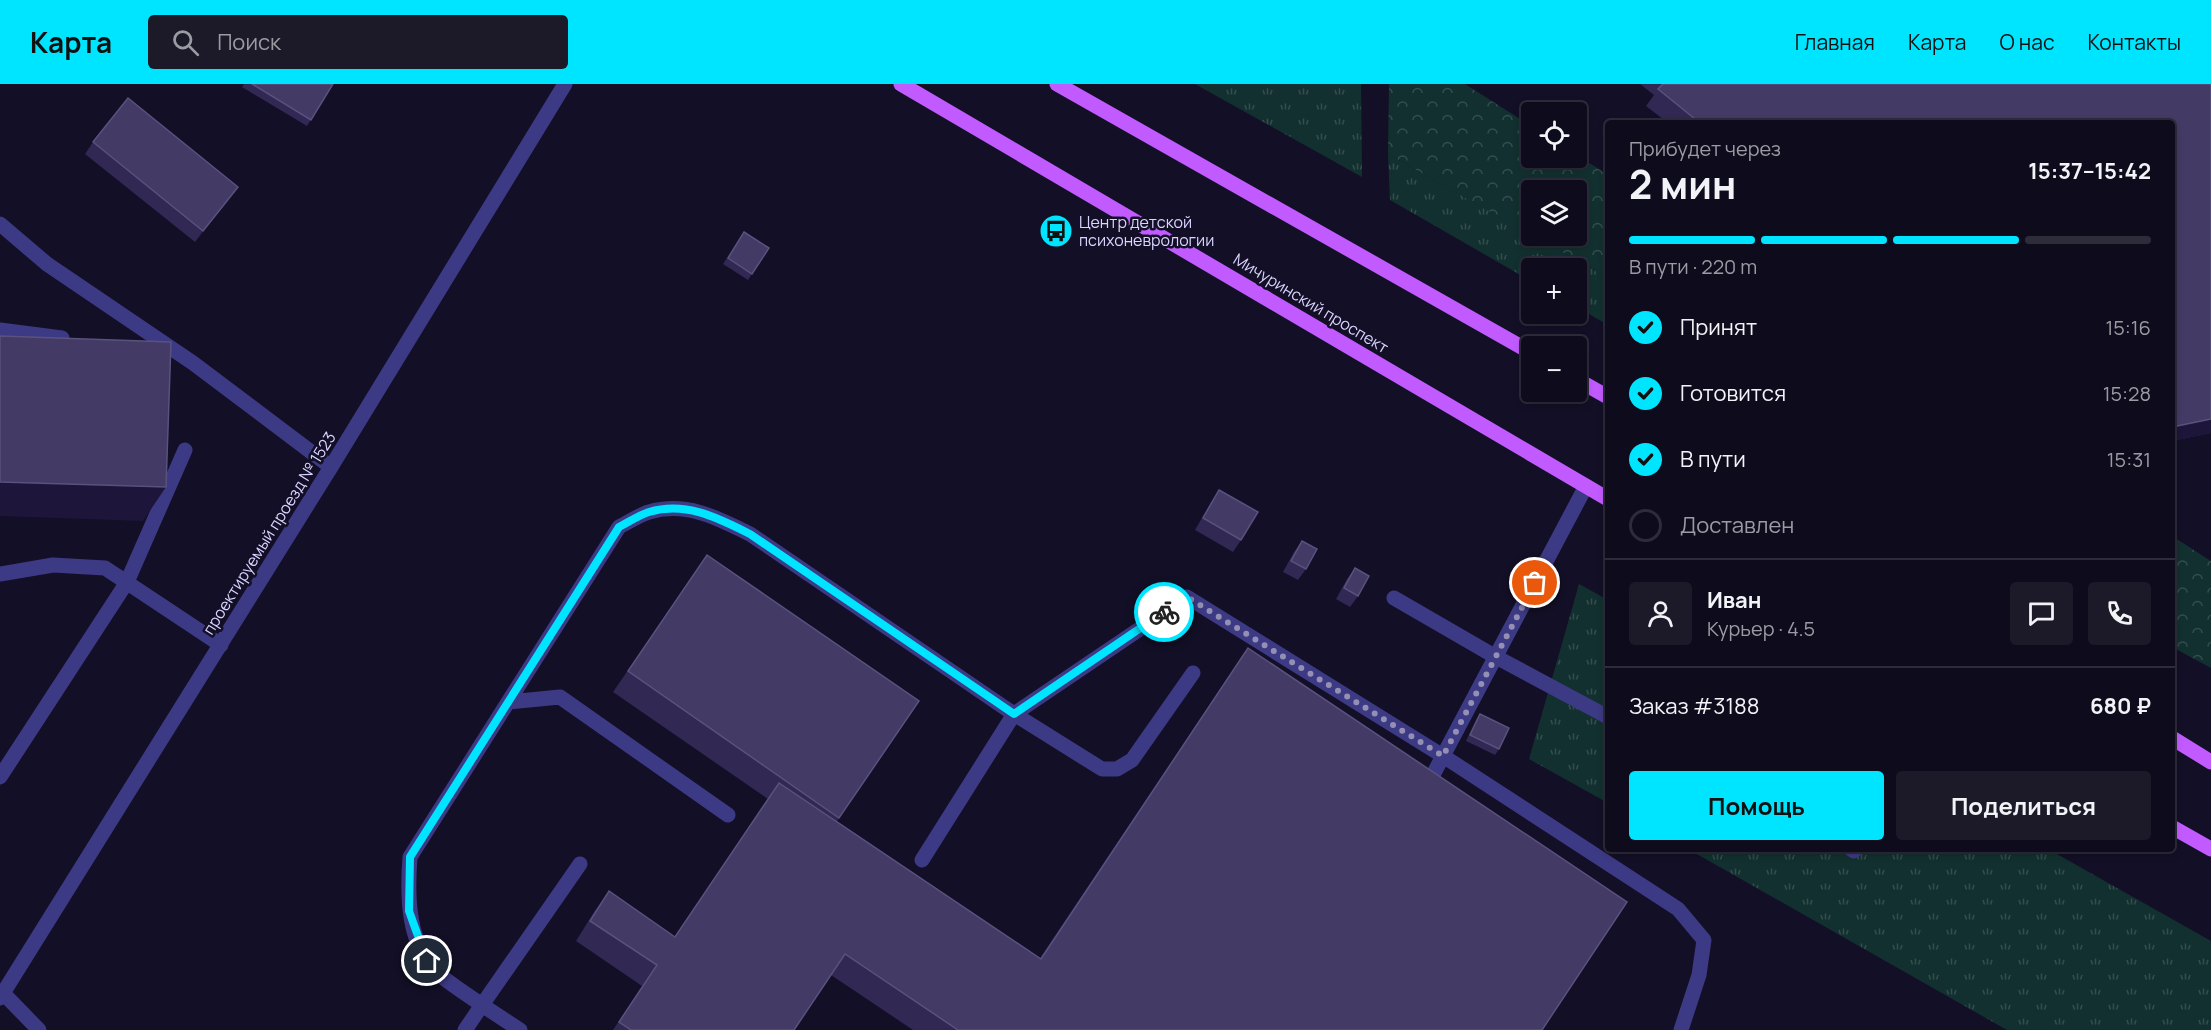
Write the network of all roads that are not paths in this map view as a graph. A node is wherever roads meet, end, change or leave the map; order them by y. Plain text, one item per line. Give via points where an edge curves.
1 (565, 84) edge
2 (902, 84) edge
3 (1057, 84) edge
4 (0, 224) edge
5 (0, 330) edge
6 (62, 338) edge
7 (1521, 347) edge
8 (1587, 385) edge
9 (1605, 395) edge
10 (185, 450) dead end
11 (331, 467) junction
12 (1586, 486) junction
13 (1605, 497) edge
14 (0, 574) edge
15 (127, 582) junction
16 (1394, 598) dead end
17 (221, 645) junction
18 (1496, 657) junction
19 (1193, 673) dead end
20 (508, 702) junction
21 (1014, 714) junction
22 (1605, 715) edge
23 (2175, 740) edge
24 (1443, 756) junction
25 (2211, 762) edge
26 (0, 777) edge
27 (1422, 796) edge
28 (728, 815) dead end
29 (2175, 829) edge
30 (2211, 849) edge
31 (922, 860) dead end
32 (580, 864) dead end
33 (2, 996) edge
34 (482, 1005) junction
35 (39, 1030) edge
36 (465, 1030) edge
37 (520, 1030) edge
38 (1681, 1030) edge

1 - 11 street, проектируемый проезд № 1523
2 - 12 main road, Мичуринский проспект
3 - 7 main road
4 - 11 street via 47,264 193,363
5 - 6 street
8 - 9 main road
10 - 15 street
11 - 17 street, проектируемый проезд № 1523
12 - 13 main road, Мичуринский проспект
12 - 18 street
14 - 15 street via 53,565 105,568
15 - 17 street
15 - 26 street
16 - 18 street
17 - 33 street, проектируемый проезд № 1523
18 - 22 street
18 - 24 street
19 - 21 street via 1132,759 1117,769 1102,769
20 - 21 street via 619,527 649,512 684,508 717,517 750,534
20 - 28 street via 560,698
20 - 34 street via 410,857 409,911 427,961
21 - 24 street via 1187,597
21 - 31 street
23 - 25 main road
24 - 27 street
24 - 38 street via 1678,909 1704,940 1699,975
29 - 30 main road
32 - 34 street
33 - 35 street
34 - 36 street
34 - 37 street

